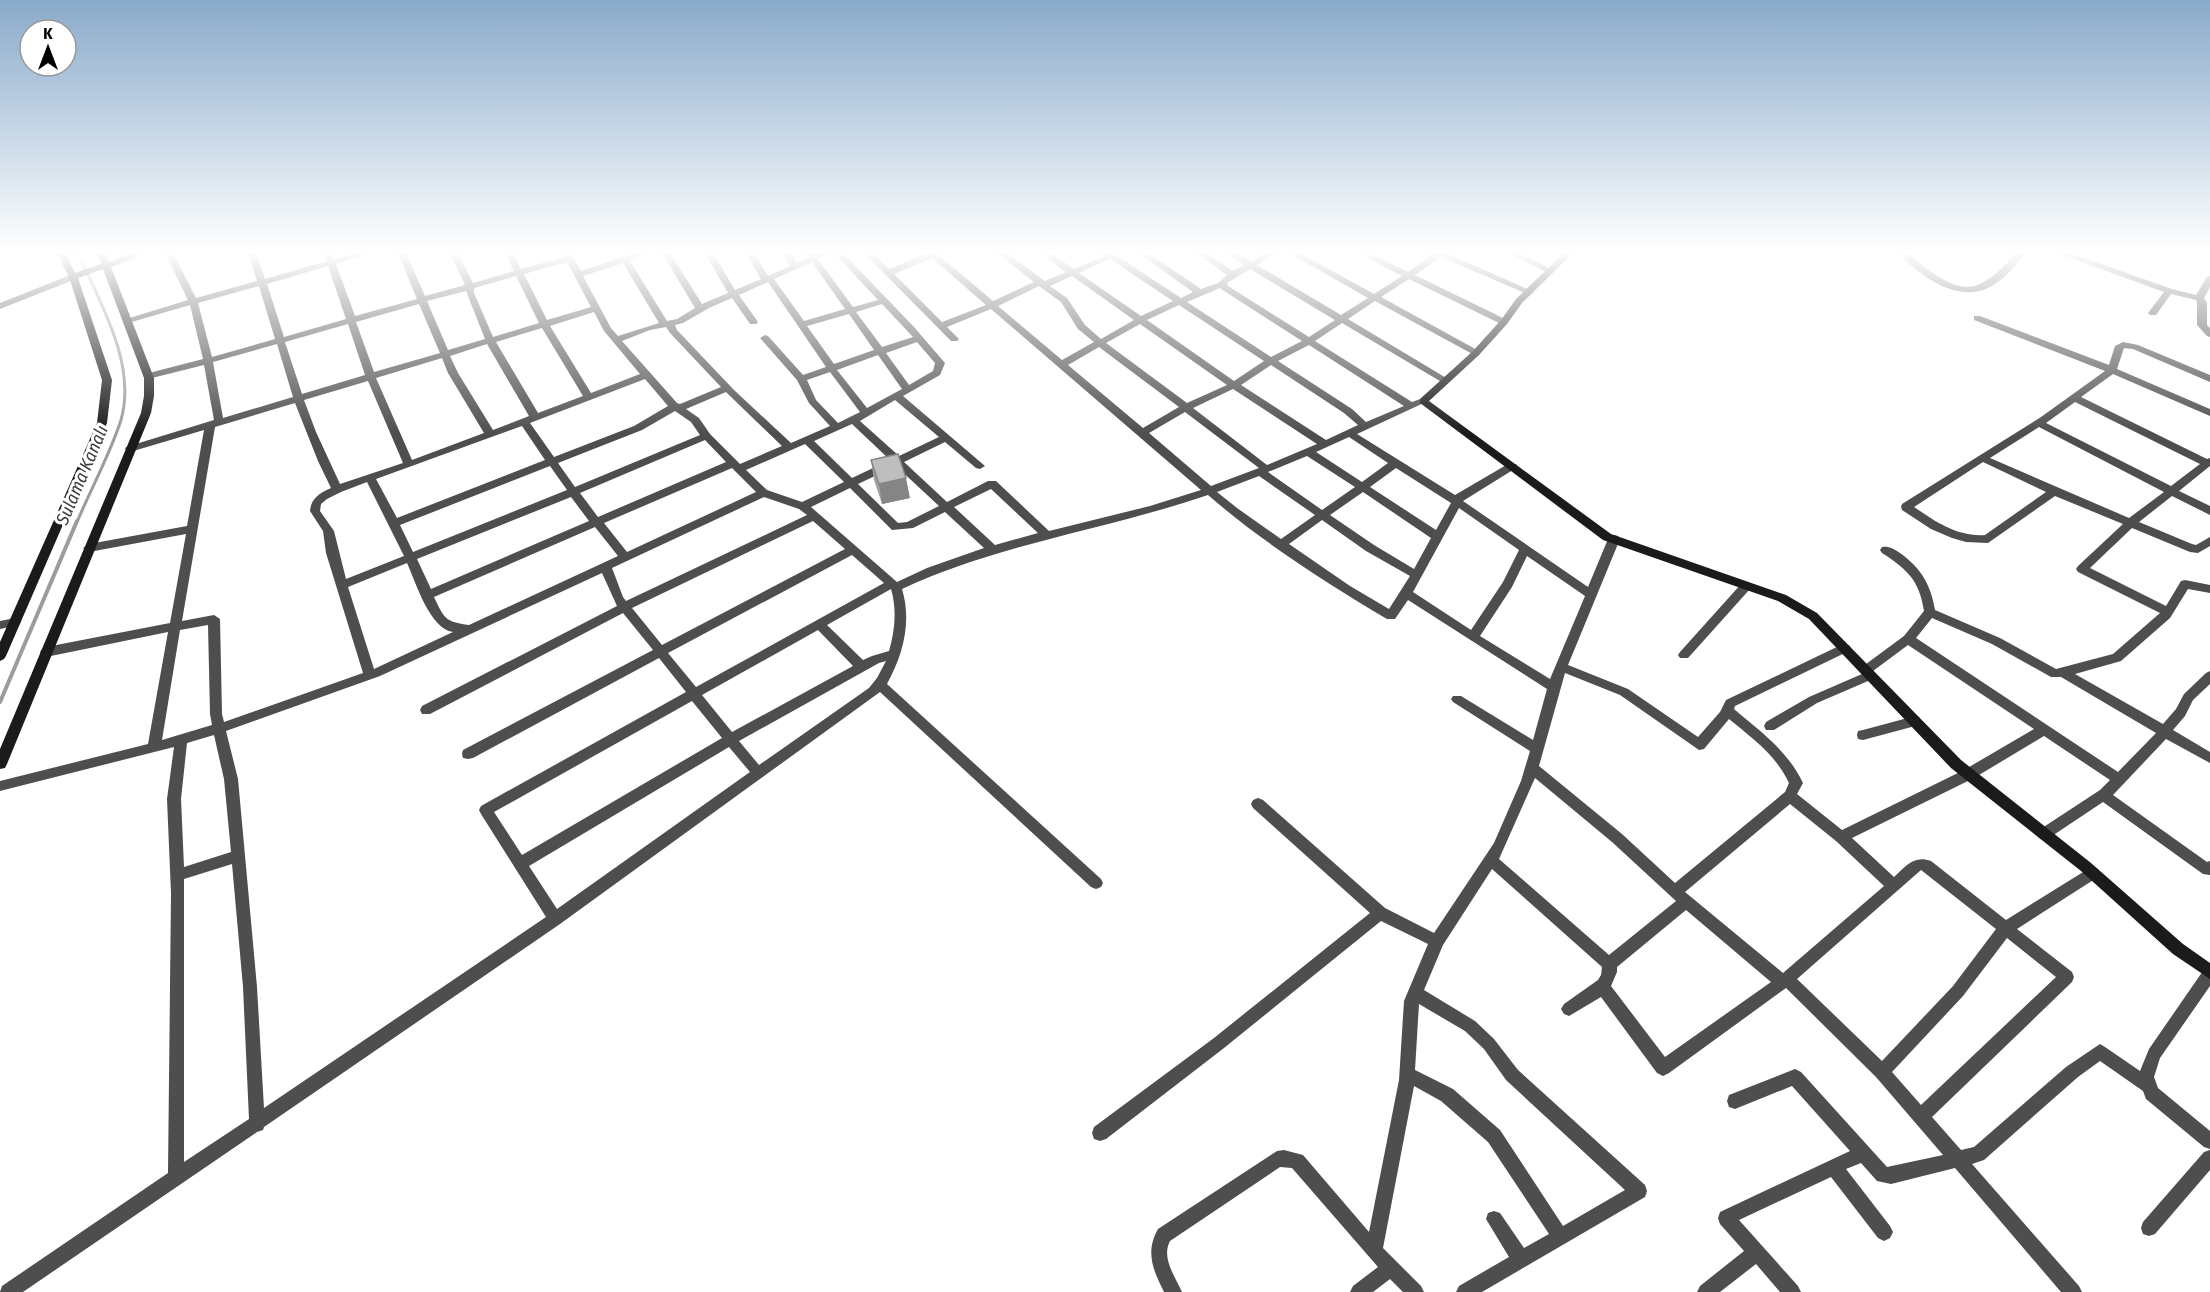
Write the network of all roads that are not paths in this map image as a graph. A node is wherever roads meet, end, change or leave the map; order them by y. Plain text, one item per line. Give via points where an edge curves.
1 (87, 313) edge
2 (125, 313) edge
3 (151, 313) edge
4 (196, 313) edge
5 (272, 313) edge
6 (349, 313) edge
7 (378, 313) edge
8 (427, 313) edge
9 (480, 313) edge
10 (540, 313) edge
11 (580, 313) edge
12 (598, 313) edge
13 (660, 313) edge
14 (695, 313) edge
15 (747, 313) edge
16 (793, 313) edge
17 (838, 313) edge
18 (851, 313) edge
19 (895, 313) edge
20 (928, 313) edge
21 (973, 313) edge
22 (1001, 313) edge
23 (1073, 313) edge
24 (1130, 313) edge
25 (1155, 313) edge
26 (1196, 313) edge
27 (1265, 313) edge
28 (1330, 313) edge
29 (1351, 313) edge
30 (1403, 313) edge
31 (1486, 313) edge
32 (1510, 313) edge
33 (2202, 313) edge
34 (1977, 318) dead end
35 (128, 320) junction
36 (1140, 320) junction
37 (1341, 320) junction
38 (352, 321) junction
39 (753, 322) dead end
40 (1504, 322) junction
41 (545, 323) junction
42 (666, 323) junction
43 (801, 325) junction
44 (941, 326) junction
45 (2210, 334) edge
46 (765, 338) dead end
47 (918, 338) junction
48 (492, 339) junction
49 (618, 339) junction
50 (954, 339) dead end
51 (281, 341) junction
52 (1309, 341) junction
53 (1098, 342) junction
54 (881, 353) junction
55 (1476, 353) junction
56 (444, 354) junction
57 (208, 361) junction
58 (1270, 362) junction
59 (1061, 365) junction
60 (832, 369) junction
61 (2112, 370) junction
62 (148, 376) junction
63 (645, 376) junction
64 (371, 377) junction
65 (801, 379) junction
66 (2210, 379) edge
67 (1445, 381) junction
68 (1234, 385) junction
69 (728, 388) junction
70 (907, 389) junction
71 (896, 396) junction
72 (589, 397) junction
73 (2075, 398) junction
74 (298, 399) junction
75 (1421, 400) junction
76 (678, 407) junction
77 (1186, 407) junction
78 (866, 413) junction
79 (2210, 413) edge
80 (535, 417) junction
81 (853, 420) junction
82 (524, 421) junction
83 (2039, 423) junction
84 (214, 424) junction
85 (1365, 426) junction
86 (837, 427) junction
87 (1142, 433) junction
88 (1349, 433) junction
89 (490, 434) junction
90 (706, 436) junction
91 (946, 438) junction
92 (807, 440) junction
93 (1325, 444) junction
94 (789, 447) junction
95 (130, 449) junction
96 (1307, 452) junction
97 (1982, 458) junction
98 (896, 460) junction
99 (552, 462) junction
100 (2209, 462) edge
101 (1395, 463) junction
102 (409, 465) junction
103 (736, 466) junction
104 (980, 466) dead end
105 (1512, 466) junction
106 (1263, 471) junction
107 (370, 478) junction
108 (850, 483) junction
109 (337, 489) junction
110 (1362, 489) junction
111 (1211, 490) junction
112 (2054, 491) junction
113 (2172, 491) junction
114 (573, 492) junction
115 (763, 493) junction
116 (1456, 501) junction
117 (803, 506) junction
118 (946, 506) junction
119 (2210, 511) edge
120 (1321, 514) junction
121 (814, 516) junction
122 (2132, 522) junction
123 (394, 523) junction
124 (597, 523) junction
125 (191, 529) junction
126 (1048, 536) junction
127 (1437, 536) junction
128 (1614, 539) junction
129 (2210, 541) edge
130 (1282, 544) junction
131 (89, 548) junction
132 (852, 550) junction
133 (993, 550) junction
134 (1525, 550) junction
135 (1886, 550) dead end
136 (625, 557) junction
137 (409, 558) junction
138 (605, 566) junction
139 (1416, 575) junction
140 (342, 585) junction
141 (894, 585) junction
142 (1746, 586) junction
143 (2210, 589) edge
144 (1406, 593) junction
145 (427, 595) junction
146 (1591, 595) junction
147 (624, 607) junction
148 (1930, 612) junction
149 (2168, 612) junction
150 (15, 622) junction
151 (819, 624) junction
152 (0, 625) edge
153 (173, 628) junction
154 (470, 629) junction
155 (1473, 637) junction
156 (1908, 639) junction
157 (1845, 648) junction
158 (46, 652) junction
159 (659, 652) junction
160 (893, 655) junction
161 (1684, 655) dead end
162 (0, 656) edge
163 (862, 667) junction
164 (1562, 668) junction
165 (1868, 672) junction
166 (2062, 672) junction
167 (370, 675) junction
168 (2210, 676) edge
169 (879, 685) junction
170 (1554, 687) junction
171 (694, 694) junction
172 (1457, 699) dead end
173 (426, 710) dead end
174 (1727, 711) junction
175 (1915, 721) junction
176 (1770, 726) dead end
177 (219, 729) junction
178 (2044, 729) junction
179 (2164, 732) junction
180 (1863, 735) dead end
181 (731, 739) junction
182 (181, 740) junction
183 (154, 748) junction
184 (1537, 749) junction
185 (468, 754) dead end
186 (2210, 758) edge
187 (0, 764) edge
188 (1532, 768) junction
189 (757, 772) junction
190 (1969, 774) junction
191 (2119, 779) junction
192 (0, 786) edge
193 (2103, 795) junction
194 (1790, 796) junction
195 (1258, 804) dead end
196 (2044, 834) junction
197 (1841, 837) junction
198 (237, 856) junction
199 (1491, 860) junction
200 (520, 864) junction
201 (2209, 870) edge
202 (2092, 873) junction
203 (177, 875) junction
204 (1096, 883) dead end
205 (1894, 886) junction
206 (1675, 892) junction
207 (1686, 902) junction
208 (1380, 913) junction
209 (555, 919) junction
210 (2006, 928) junction
211 (1437, 941) junction
212 (1609, 964) junction
213 (2210, 972) edge
214 (1785, 981) junction
215 (1602, 986) junction
216 (1415, 993) junction
217 (1569, 1009) dead end
218 (1882, 1072) junction
219 (1407, 1074) junction
220 (2147, 1085) junction
221 (1735, 1101) dead end
222 (1921, 1116) junction
223 (257, 1124) junction
224 (1100, 1133) dead end
225 (2210, 1141) edge
226 (1863, 1154) junction
227 (2210, 1158) edge
228 (1957, 1160) junction
229 (1836, 1168) junction
230 (176, 1179) junction
231 (1494, 1219) dead end
232 (2149, 1228) dead end
233 (1884, 1232) dead end
234 (1560, 1236) junction
235 (1374, 1251) junction
236 (1756, 1253) junction
237 (1521, 1259) junction
238 (1391, 1268) junction
239 (8, 1292) edge
240 (1173, 1292) edge
241 (1359, 1292) edge
242 (1415, 1292) edge
243 (1465, 1292) edge
244 (1706, 1292) edge
245 (1792, 1292) edge
246 (2073, 1292) edge

1 - 150 street via 107,380 102,423
2 - 35 street
3 - 35 street
4 - 57 street
5 - 51 street
6 - 38 street
7 - 38 street
8 - 56 street
9 - 48 street
10 - 41 street
11 - 41 street
12 - 49 street
13 - 42 street
14 - 42 street
15 - 39 street
16 - 43 street
17 - 43 street
18 - 54 street
19 - 47 street
20 - 44 street
21 - 44 street
22 - 59 street
23 - 53 street
24 - 36 street
25 - 36 street
26 - 58 street
27 - 52 street
28 - 37 street
29 - 37 street
30 - 55 street
31 - 40 street
32 - 40 street
33 - 45 street via 2202,326
34 - 61 street
35 - 62 street
36 - 53 street
36 - 68 street
37 - 52 street
37 - 67 street
38 - 51 street
38 - 64 street
40 - 55 street
41 - 48 street
41 - 72 street
42 - 49 street
42 - 69 street
43 - 60 street
44 - 50 street
46 - 65 street
47 - 54 street
47 - 70 street via 940,363 937,373
48 - 56 street
48 - 80 street via 494,349
49 - 63 street
51 - 57 street
51 - 74 street
52 - 58 street
52 - 75 street
53 - 59 street
53 - 77 street
54 - 60 street
54 - 70 street
55 - 67 street
56 - 64 street
56 - 89 street
57 - 62 street
57 - 84 street
58 - 68 street
58 - 85 street
59 - 87 street
60 - 65 street
60 - 78 street
61 - 66 street via 2120,346 2129,345
61 - 73 street
61 - 79 street
62 - 95 street via 146,413
63 - 72 street
63 - 76 street
64 - 74 street
64 - 102 street
65 - 86 street via 812,401
67 - 75 street
68 - 77 street
68 - 93 street
69 - 76 street
69 - 94 street
70 - 71 street
71 - 78 street
71 - 91 street
72 - 80 street
73 - 83 street
73 - 100 street
74 - 84 street
74 - 109 street
75 - 85 street
75 - 105 street
76 - 90 street via 695,420
76 - 99 street via 638,428
77 - 87 street
77 - 106 street
78 - 81 street
80 - 82 street
81 - 86 street
81 - 98 street
82 - 89 street
82 - 99 street
83 - 97 street
83 - 113 street
84 - 95 street
84 - 125 street
85 - 88 street
86 - 92 street
87 - 111 street
88 - 93 street
88 - 101 street
89 - 102 street
90 - 103 street
90 - 114 street
91 - 98 street
91 - 104 street
92 - 94 street
92 - 108 street
93 - 96 street
94 - 103 street
95 - 131 street
96 - 106 street
96 - 110 street
97 - 112 street
97 - 112 street via 1906,507 1961,539 1981,540 1988,539
98 - 108 street
98 - 118 street
99 - 114 street
99 - 123 street
100 - 113 street
101 - 110 street
101 - 116 street
102 - 107 street
103 - 115 street
103 - 124 street
105 - 116 street
105 - 128 street
106 - 111 street
106 - 120 street
107 - 109 street
107 - 123 street
108 - 117 street
108 - 118 street via 896,527 909,525
109 - 140 street via 323,496 315,511 328,531
110 - 120 street
110 - 127 street
111 - 126 street
111 - 130 street via 1233,511
112 - 122 street
113 - 119 street
113 - 122 street
114 - 124 street
114 - 137 street
115 - 117 street
115 - 136 street
116 - 127 street
116 - 134 street
117 - 121 street
118 - 126 street via 992,484
118 - 133 street
120 - 130 street
120 - 139 street
121 - 132 street
121 - 147 street
122 - 129 street via 2190,548 2198,549
122 - 149 street via 2082,569
123 - 137 street
124 - 136 street
124 - 145 street
125 - 131 street
125 - 153 street
126 - 133 street
127 - 139 street
128 - 142 street
128 - 146 street
130 - 144 street via 1391,616
131 - 158 street
132 - 141 street
132 - 159 street
133 - 141 street
134 - 146 street
134 - 155 street
135 - 148 street via 1915,569 1924,584
136 - 138 street
137 - 140 street
137 - 145 street
138 - 147 street
138 - 154 street
139 - 144 street
140 - 167 street
141 - 151 street
141 - 160 street via 902,617
142 - 157 street via 1782,598 1813,616
142 - 161 street
143 - 149 street via 2185,584
144 - 155 street
145 - 154 street via 449,627
146 - 164 street
147 - 159 street
147 - 173 street
148 - 156 street
148 - 166 street via 1996,641 2055,674
149 - 166 street via 2117,658
150 - 152 street
150 - 162 street
151 - 163 street
151 - 171 street
153 - 158 street
153 - 177 street via 214,619
153 - 183 street
154 - 167 street
155 - 170 street
156 - 165 street
156 - 178 street
157 - 165 street
157 - 174 street via 1730,703
158 - 187 street
159 - 171 street
159 - 185 street
160 - 163 street
160 - 169 street
163 - 181 street
164 - 170 street
164 - 174 street via 1624,692 1699,745
165 - 175 street
165 - 176 street
166 - 179 street
167 - 177 street
168 - 179 street via 2188,697
169 - 189 street
169 - 204 street
170 - 184 street
171 - 181 street
171 - 200 street via 486,810
172 - 184 street
174 - 194 street via 1791,768 1796,783
175 - 180 street
175 - 190 street
177 - 182 street
177 - 198 street via 231,779
178 - 190 street
178 - 191 street
179 - 186 street
179 - 191 street
181 - 189 street
181 - 200 street
182 - 183 street
182 - 203 street via 174,800
183 - 192 street
184 - 188 street
188 - 199 street
188 - 206 street
189 - 209 street
190 - 196 street
190 - 197 street
191 - 193 street
193 - 196 street
193 - 201 street
194 - 197 street
194 - 206 street
195 - 208 street
196 - 202 street
197 - 205 street
198 - 203 street
198 - 223 street via 250,987
199 - 211 street
199 - 212 street
200 - 209 street
202 - 210 street
202 - 213 street
203 - 230 street
205 - 210 street via 1918,864 1926,865
205 - 214 street
206 - 207 street
207 - 212 street
207 - 214 street
208 - 211 street
208 - 224 street
209 - 223 street
210 - 218 street via 1958,991
210 - 222 street via 2067,977
211 - 216 street
212 - 215 street via 1612,972
213 - 220 street via 2154,1054
214 - 215 street via 1663,1068
214 - 218 street
215 - 217 street
216 - 219 street
216 - 234 street via 1470,1026 1512,1075 1639,1191
218 - 222 street
219 - 234 street via 1447,1095 1494,1136
219 - 235 street
220 - 225 street
220 - 228 street via 2100,1052 1978,1154
221 - 226 street via 1795,1077
222 - 228 street
223 - 230 street
226 - 228 street via 1883,1175 1891,1176
226 - 229 street
227 - 232 street
228 - 246 street
229 - 233 street
229 - 236 street via 1726,1218
230 - 239 street
231 - 237 street
234 - 237 street
235 - 238 street
235 - 240 street via 1297,1161 1277,1159 1164,1235 1159,1242 1159,1260
236 - 244 street
236 - 245 street
237 - 243 street
238 - 241 street
238 - 242 street

